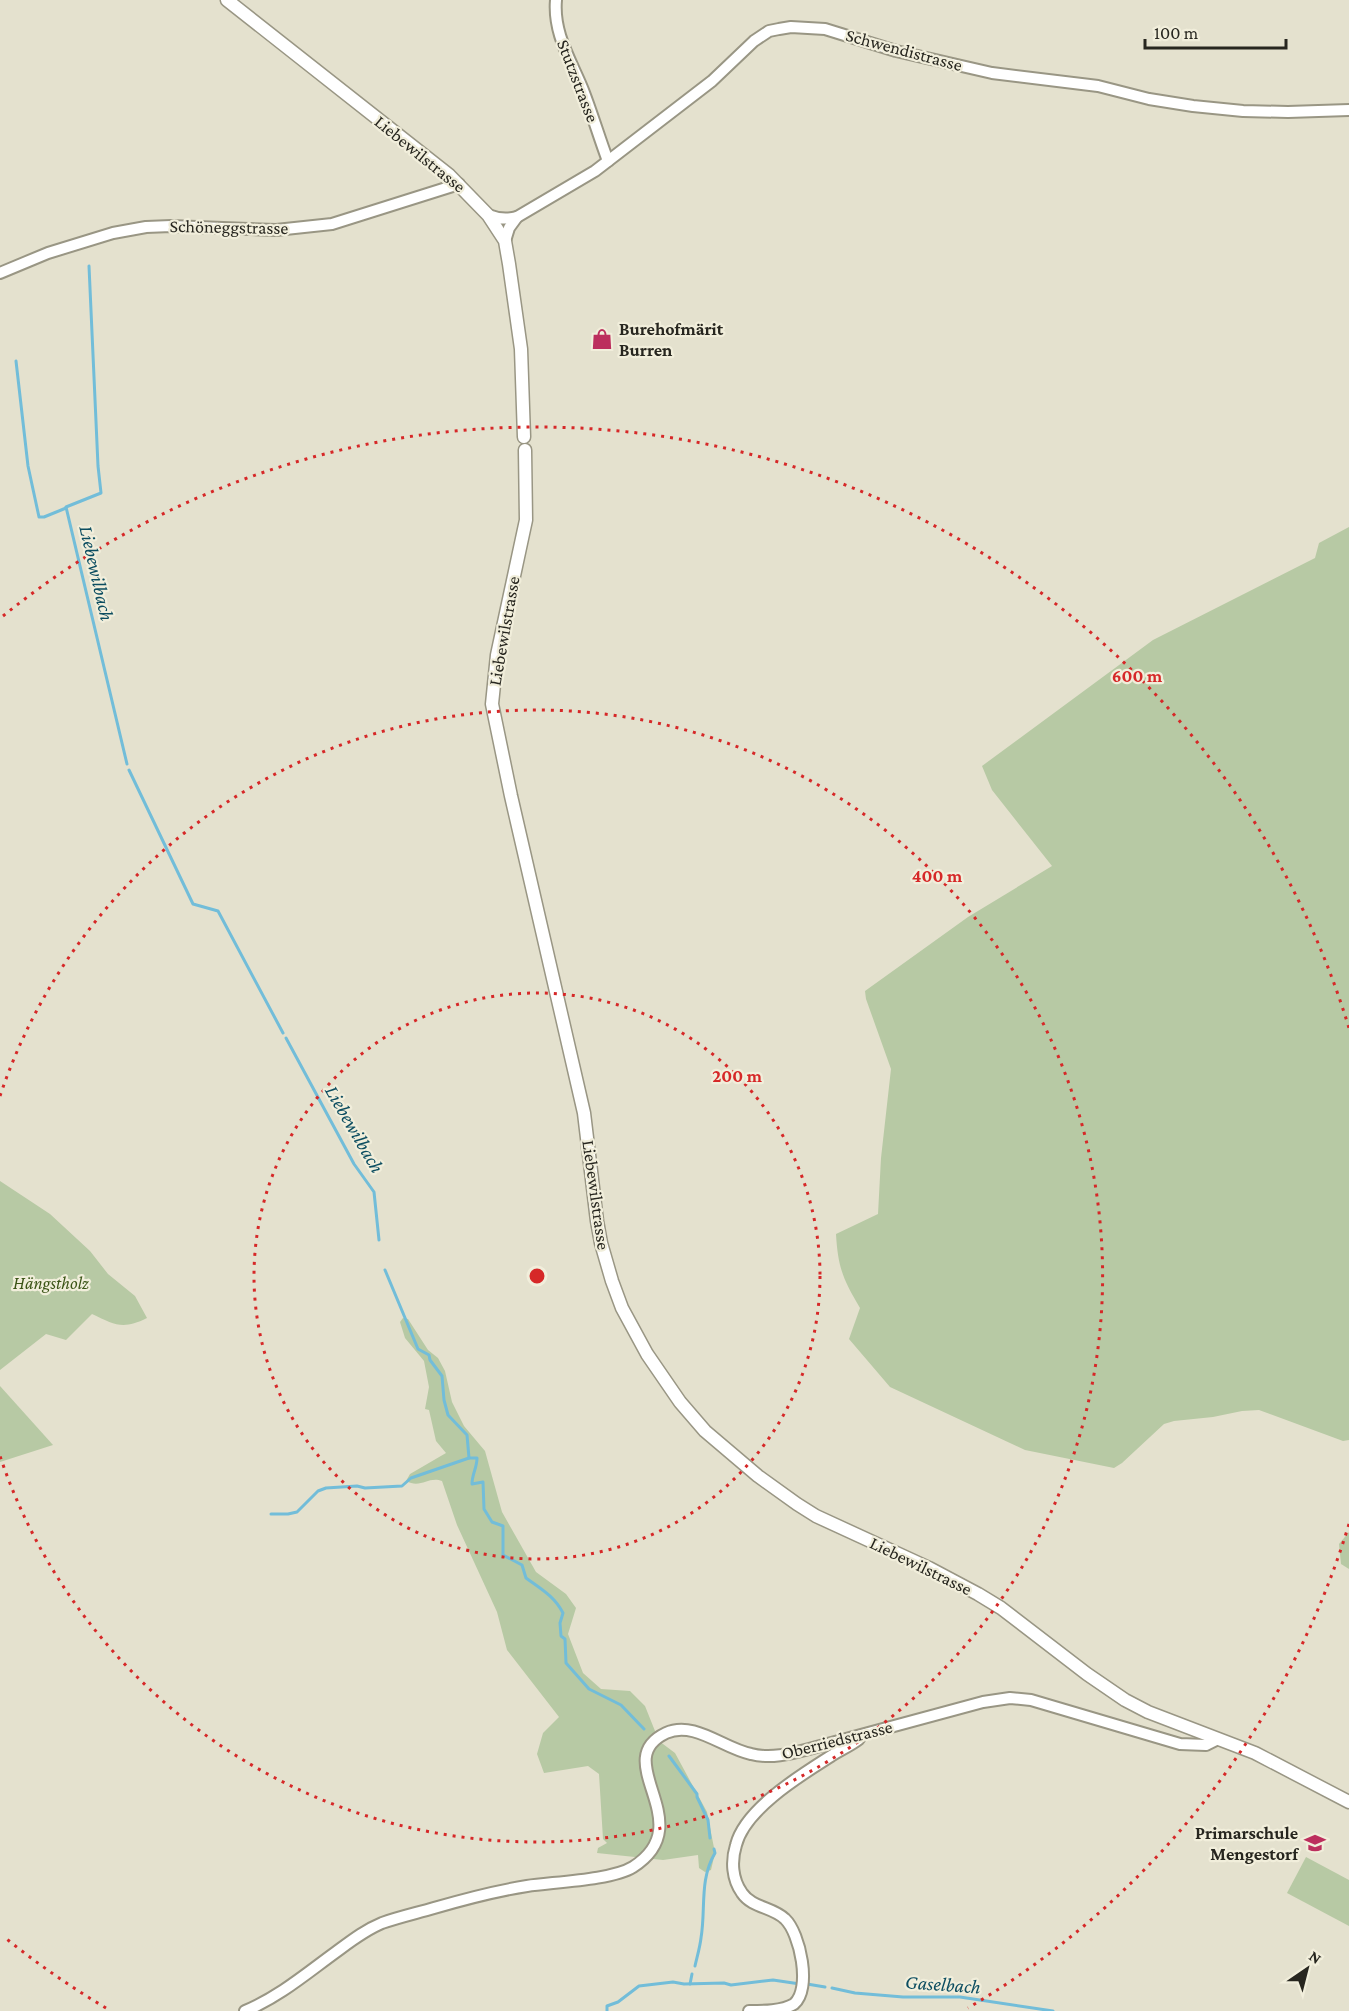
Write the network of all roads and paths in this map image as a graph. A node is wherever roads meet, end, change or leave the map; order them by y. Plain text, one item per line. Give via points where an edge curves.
1 (227, 0) edge
2 (556, 0) edge
3 (1349, 110) edge
4 (608, 161) junction
5 (459, 184) junction
6 (488, 215) junction
7 (517, 217) junction
8 (505, 241) junction
9 (0, 273) edge
10 (524, 436) dead end
11 (525, 450) dead end
12 (863, 1735) junction
13 (1218, 1739) junction
14 (1349, 1802) edge
15 (245, 2011) edge
16 (749, 2011) edge

1 - 5 street, Liebewilstrasse
2 - 4 street, Stutzstrasse via 562,45
3 - 4 street, Schwendistrasse via 1265,111 1193,106 1098,86 992,73 896,51 825,29 791,27 760,37 711,81
4 - 7 street, Schwendistrasse
5 - 6 street, Liebewilstrasse
5 - 9 street, Schöneggstrasse via 332,224 276,230 146,227 113,233 48,252
6 - 7 street via 498,219
6 - 8 street, Liebewilstrasse
7 - 8 street
8 - 10 street, Liebewilstrasse via 521,349
11 - 13 street, Liebewilstrasse via 526,520 497,655 492,704 584,1113 601,1244 615,1290 634,1332 695,1420 780,1493 816,1516 978,1594 1125,1700
12 - 13 street, Oberriedstrasse via 983,1702 1018,1698 1180,1744 1206,1745
12 - 15 street, Oberriedstrasse via 794,1753 760,1756 692,1731 665,1734 650,1748 645,1763 660,1814 660,1831 654,1846 633,1867 610,1875 485,1894 383,1923 349,1942 270,1999
12 - 16 street via 759,1808 737,1839 733,1865 738,1887 747,1899 788,1922 804,1980 801,1994 792,2005 778,2010
13 - 14 street, Liebewilstrasse via 1271,1761

